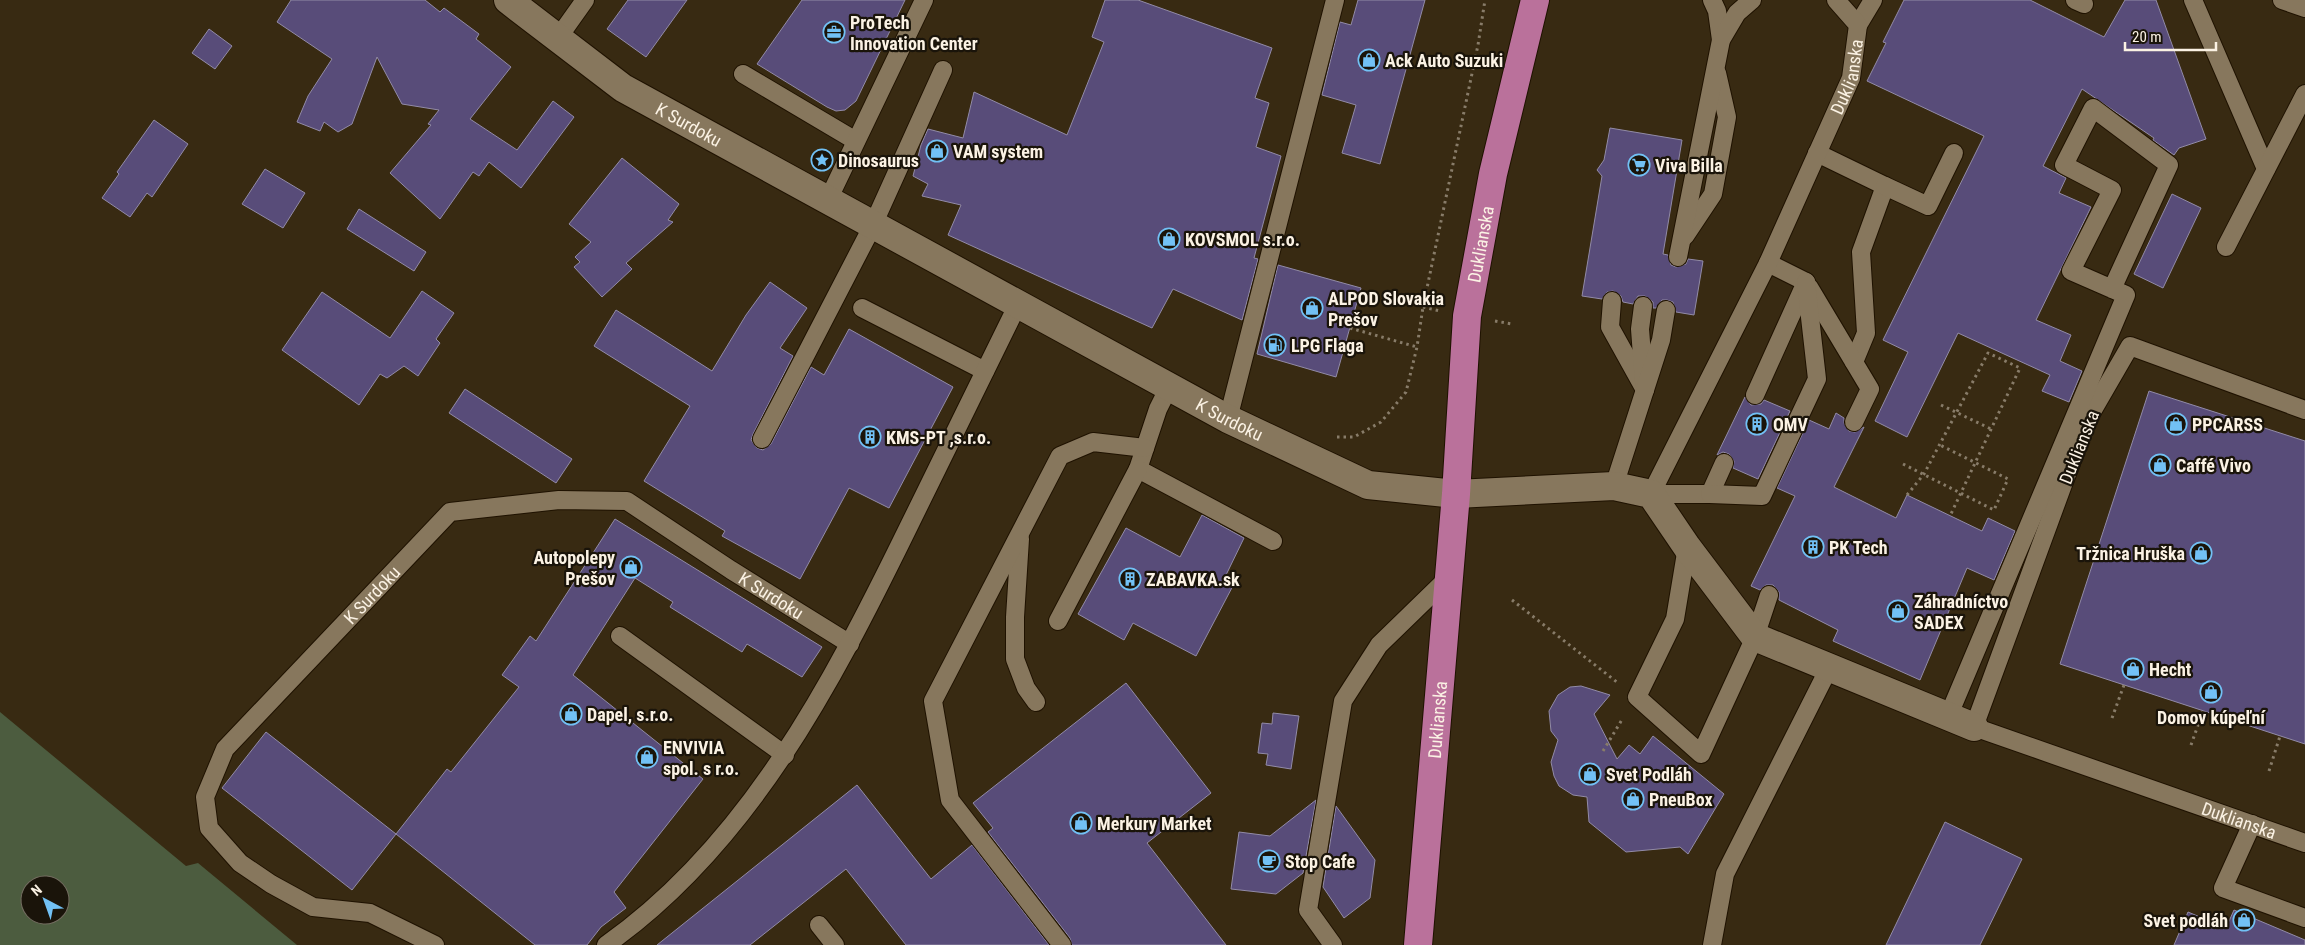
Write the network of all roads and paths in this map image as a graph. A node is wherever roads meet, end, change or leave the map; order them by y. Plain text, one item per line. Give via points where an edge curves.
1 (508, 0) edge
2 (585, 0) edge
3 (924, 0) edge
4 (1335, 0) edge
5 (1486, 0) edge
6 (1535, 0) edge
7 (1712, 0) edge
8 (1752, 0) edge
9 (1836, 0) edge
10 (1873, 0) edge
11 (2193, 0) edge
12 (2282, 0) edge
13 (2305, 8) edge
14 (1858, 25) junction
15 (558, 38) junction
16 (1721, 40) junction
17 (943, 70) dead end
18 (743, 74) dead end
19 (2305, 94) edge
20 (856, 141) junction
21 (1818, 153) junction
22 (1954, 153) dead end
23 (2266, 169) junction
24 (1885, 186) junction
25 (828, 200) junction
26 (873, 225) junction
27 (2226, 246) dead end
28 (1679, 250) dead end
29 (1768, 262) junction
30 (1806, 282) junction
31 (2112, 289) junction
32 (1612, 300) dead end
33 (1018, 304) junction
34 (1643, 306) dead end
35 (862, 308) dead end
36 (1666, 310) dead end
37 (1350, 328) dead end
38 (1417, 347) junction
39 (1854, 362) junction
40 (985, 371) junction
41 (1169, 387) junction
42 (1644, 390) junction
43 (1755, 395) dead end
44 (1941, 405) dead end
45 (2305, 410) edge
46 (1957, 413) junction
47 (1228, 419) junction
48 (1854, 422) dead end
49 (1991, 429) junction
50 (1334, 437) dead end
51 (762, 439) dead end
52 (1940, 445) junction
53 (1144, 448) junction
54 (1975, 462) junction
55 (1724, 463) dead end
56 (1903, 464) dead end
57 (1138, 469) junction
58 (1924, 474) junction
59 (1614, 486) junction
60 (1960, 493) junction
61 (1456, 494) junction
62 (1651, 494) junction
63 (1710, 494) junction
64 (1907, 495) dead end
65 (1950, 516) dead end
66 (1021, 531) junction
67 (1273, 541) dead end
68 (1687, 547) junction
69 (1449, 577) junction
70 (1770, 595) dead end
71 (1512, 600) dead end
72 (1058, 621) dead end
73 (620, 636) dead end
74 (1755, 637) junction
75 (850, 644) junction
76 (1829, 668) junction
77 (2124, 685) dead end
78 (1637, 697) junction
79 (1036, 702) dead end
80 (2202, 711) dead end
81 (1948, 717) junction
82 (2112, 718) dead end
83 (1974, 728) junction
84 (2280, 736) dead end
85 (2191, 745) dead end
86 (1603, 751) dead end
87 (785, 755) junction
88 (2269, 771) dead end
89 (2252, 824) junction
90 (2305, 843) edge
91 (2305, 918) edge
92 (819, 926) dead end
93 (435, 945) edge
94 (606, 945) edge
95 (835, 945) edge
96 (1062, 945) edge
97 (1333, 945) edge
98 (1418, 945) edge
99 (1712, 945) edge

1 - 15 street, K Surdoku
2 - 15 lane
3 - 20 lane
4 - 47 lane
5 - 38 path
6 - 61 main road, Duklianska via 1476,259 1467,316
7 - 16 lane
8 - 16 lane via 1737,13
9 - 14 lane, Duklianska
10 - 14 lane, Duklianska
11 - 23 lane
12 - 13 lane
14 - 21 lane, Duklianska via 1851,78
15 - 25 street, K Surdoku via 623,88
16 - 28 lane via 1716,69 1727,117 1713,194
17 - 26 lane
18 - 20 lane
19 - 23 lane
20 - 25 lane
21 - 24 lane
21 - 29 lane, Duklianska
22 - 24 lane via 1928,206
23 - 27 lane
24 - 39 lane via 1861,252 1866,333
25 - 26 street, K Surdoku
26 - 33 street, K Surdoku
26 - 51 lane
29 - 30 lane
29 - 62 lane, Duklianska
30 - 39 lane
30 - 43 lane
30 - 63 lane via 1817,379 1762,496
31 - 31 lane via 2071,271 2112,190 2064,165 2093,108 2169,165
31 - 81 lane, Duklianska via 2126,295
32 - 42 lane via 1610,327
33 - 40 lane
33 - 41 street, K Surdoku
34 - 42 lane via 1640,330
35 - 40 lane
36 - 42 lane
37 - 38 path
38 - 50 path via 1406,392 1382,422 1354,437
39 - 48 lane via 1870,389
40 - 75 lane
41 - 47 street, K Surdoku
41 - 53 lane
42 - 59 lane
44 - 46 path
45 - 83 lane, Duklianska via 2130,346 2086,422
46 - 49 path
46 - 49 path via 1988,353 2020,368
46 - 52 path
47 - 61 street, K Surdoku via 1368,485
49 - 54 path
52 - 54 path
52 - 58 path
53 - 57 lane
53 - 66 lane via 1093,442 1060,456
54 - 60 path
54 - 60 path via 2008,479 1994,510
55 - 63 lane
56 - 58 path
57 - 67 lane
57 - 72 lane
58 - 60 path
58 - 64 path
59 - 61 street
59 - 62 street
60 - 65 path
61 - 69 main road, Duklianska
62 - 63 lane
62 - 68 street
66 - 79 lane via 1015,659 1026,688
66 - 96 lane via 933,701 950,800
68 - 74 street
68 - 78 lane via 1675,619
69 - 97 lane via 1379,645 1343,701 1308,910
69 - 98 main road, Duklianska
70 - 74 lane
71 - 78 path
73 - 87 lane
74 - 76 street, Duklianska
74 - 78 lane via 1701,754
75 - 87 lane
75 - 93 lane, K Surdoku via 627,501 559,500 450,512 225,749 204,797 209,828 240,863 271,884 313,906 370,913
76 - 81 street, Duklianska
76 - 99 lane via 1725,874
77 - 82 path
78 - 86 path
80 - 85 path
81 - 83 street, Duklianska
83 - 89 lane, Duklianska
84 - 88 path
87 - 94 lane via 714,849 633,926
89 - 90 lane, Duklianska
89 - 91 lane via 2223,888
92 - 95 lane

